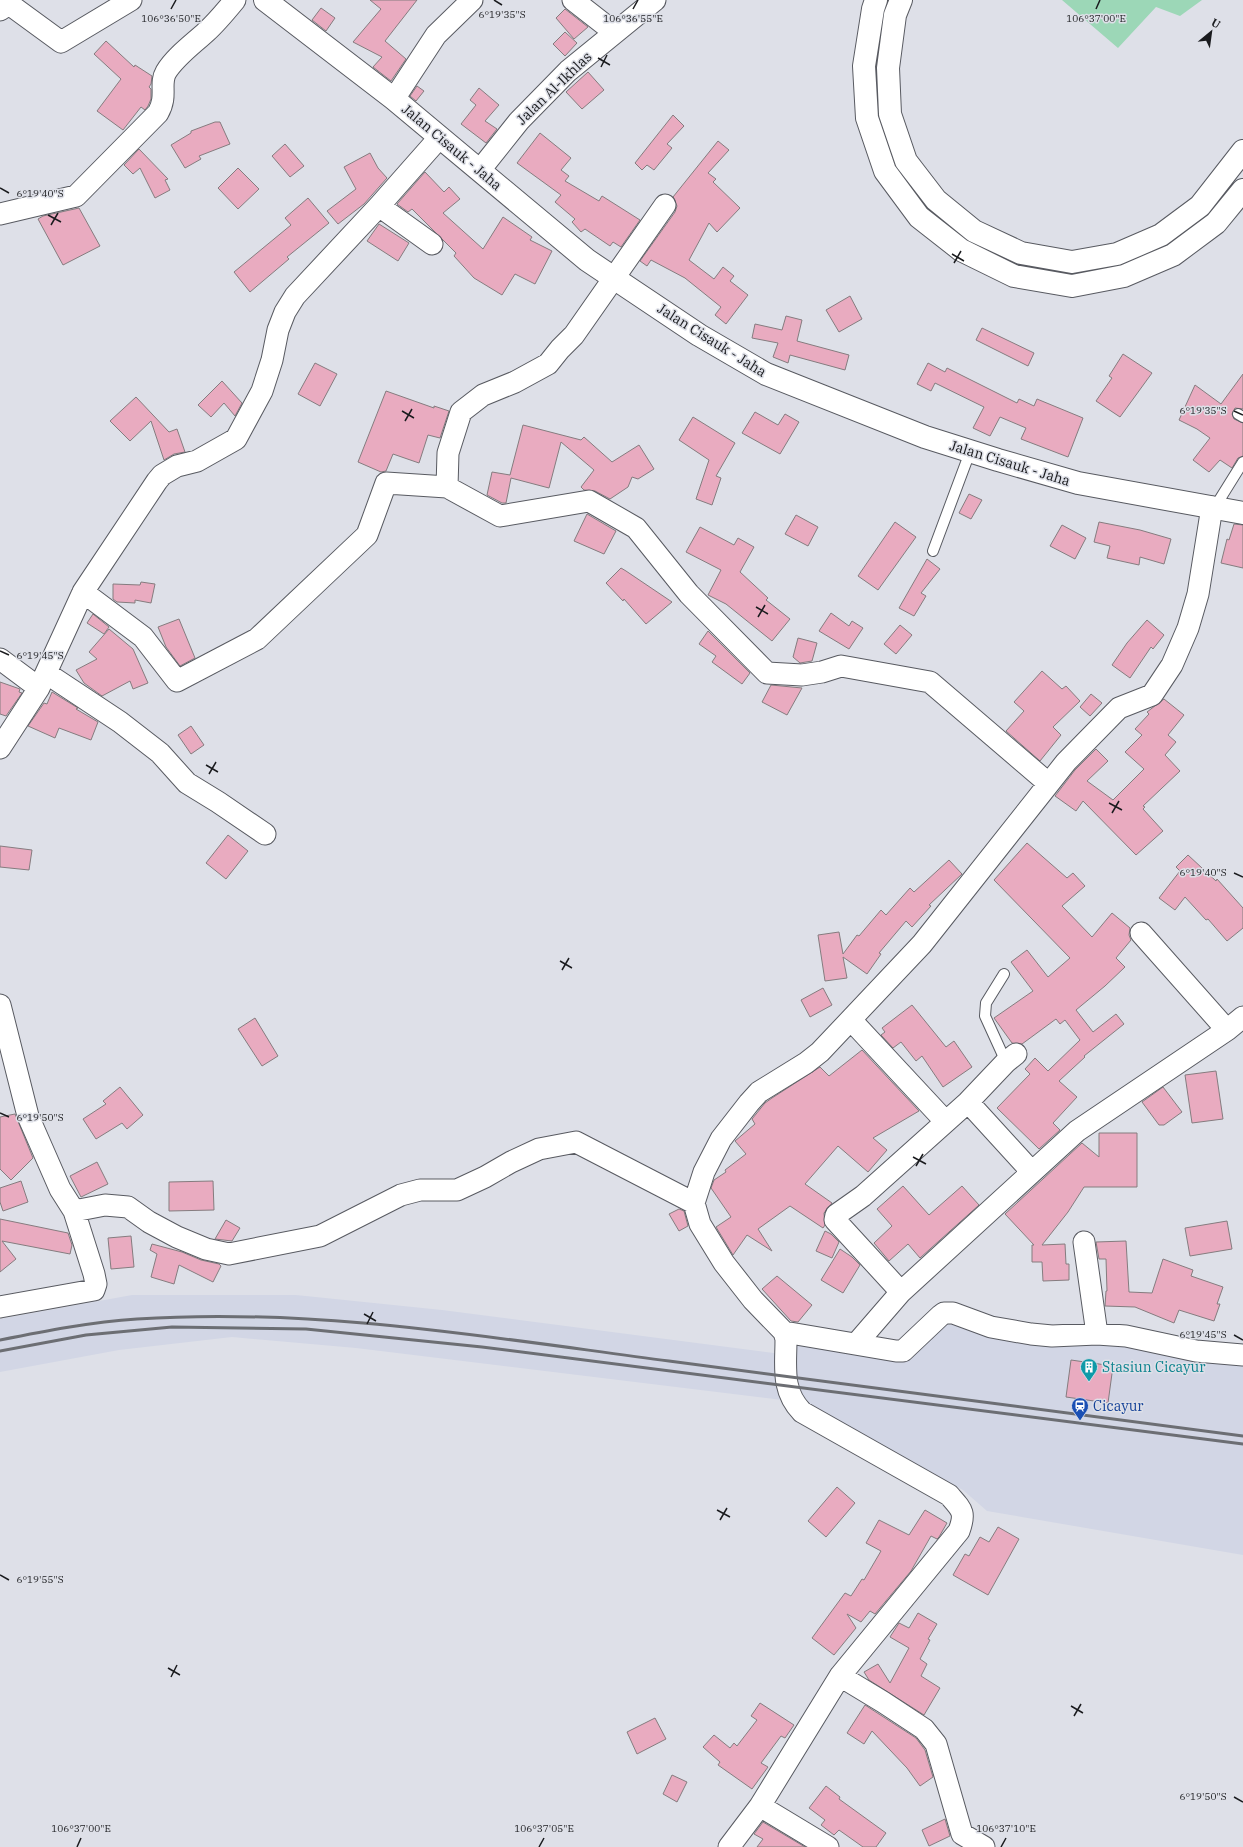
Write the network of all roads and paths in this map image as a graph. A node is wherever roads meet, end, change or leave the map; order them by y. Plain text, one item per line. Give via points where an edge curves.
1 (131, 0) edge
2 (235, 0) edge
3 (265, 0) edge
4 (472, 0) edge
5 (573, 0) edge
6 (655, 0) edge
7 (876, 0) edge
8 (902, 0) edge
9 (0, 10) edge
10 (614, 32) junction
11 (394, 99) junction
12 (439, 138) junction
13 (1243, 151) edge
14 (480, 170) junction
15 (1243, 190) edge
16 (665, 205) dead end
17 (379, 206) junction
18 (0, 214) edge
19 (432, 244) dead end
20 (614, 278) junction
21 (970, 452) junction
22 (1243, 462) edge
23 (447, 487) junction
24 (1214, 507) junction
25 (1243, 513) edge
26 (933, 551) dead end
27 (83, 592) junction
28 (0, 659) edge
29 (42, 681) junction
30 (0, 748) edge
31 (1048, 783) junction
32 (265, 834) dead end
33 (1141, 933) dead end
34 (1004, 974) dead end
35 (0, 1005) edge
36 (851, 1020) junction
37 (1235, 1024) edge
38 (1011, 1058) joint
39 (968, 1102) junction
40 (945, 1122) junction
41 (1031, 1171) junction
42 (694, 1204) junction
43 (74, 1211) junction
44 (1084, 1242) dead end
45 (901, 1292) junction
46 (0, 1308) edge
47 (784, 1332) junction
48 (1097, 1334) junction
49 (856, 1344) junction
50 (1243, 1355) edge
51 (840, 1676) junction
52 (760, 1806) junction
53 (729, 1847) edge
54 (828, 1847) edge
55 (984, 1847) edge

1 - 9 street via 61,42 9,4
2 - 18 street via 168,69 164,80 164,100 158,113 76,196
3 - 11 main road, Jalan Cisauk - Jaha
4 - 11 street via 436,35
5 - 10 street
6 - 10 street, Jalan Al-Ikhlas
7 - 15 main road via 864,66 865,89 867,118 885,171 919,217 961,250 1014,276 1072,286 1124,276 1173,255 1216,223
8 - 13 main road via 895,15 888,68 890,114 906,160 941,205 974,230 1021,253 1072,262 1117,254 1161,235 1200,206
10 - 14 street, Jalan Al-Ikhlas via 568,71 519,120
11 - 12 main road, Jalan Cisauk - Jaha
12 - 14 main road, Jalan Cisauk - Jaha
12 - 17 street
14 - 20 main road, Jalan Cisauk - Jaha via 587,260
16 - 20 street
17 - 19 street
17 - 27 street via 295,296 285,312 262,391 236,439 197,461 178,466 162,475
20 - 21 main road, Jalan Cisauk - Jaha via 699,335 766,374 925,437
20 - 23 street via 574,335 548,364 515,382 483,395 461,412 448,453
21 - 24 main road, Jalan Cisauk - Jaha via 1078,483
21 - 26 lane
22 - 24 lane
23 - 27 street via 386,483 367,535 257,639 177,681 143,637
23 - 31 street via 500,516 588,501 636,528 689,594 767,673 802,675 841,666 930,682
24 - 25 main road, Jalan Cisauk - Jaha
24 - 31 street via 1198,594 1188,628 1172,665 1152,695 1119,708
27 - 29 street
28 - 29 street
29 - 30 street
29 - 32 street via 120,722 160,753 187,783
31 - 36 street via 922,944
33 - 37 street
34 - 38 lane via 986,1003 984,1016
35 - 43 street via 28,1116 60,1189
36 - 40 street
36 - 42 street via 820,1052 759,1092 749,1102 721,1139 704,1172
37 - 41 street via 1077,1130
38 - 39 street
39 - 40 street
39 - 41 street
40 - 45 street via 863,1196 836,1215 835,1220
41 - 45 street
42 - 43 street via 576,1142 539,1149 457,1190 420,1190 402,1195 320,1236 229,1254 206,1249 176,1237 128,1207 105,1205
42 - 47 street via 700,1224 724,1263 753,1300
43 - 46 street via 94,1274 94,1290
44 - 48 street
45 - 49 street
47 - 49 street
47 - 51 street via 786,1387 794,1404 802,1412 949,1495 960,1507 963,1518 959,1531
48 - 49 street via 1031,1334 991,1326 953,1313 940,1316 903,1351
48 - 50 street via 1145,1339 1196,1351
51 - 52 street
51 - 55 street via 924,1729 936,1744 962,1834
52 - 53 street
52 - 54 street

